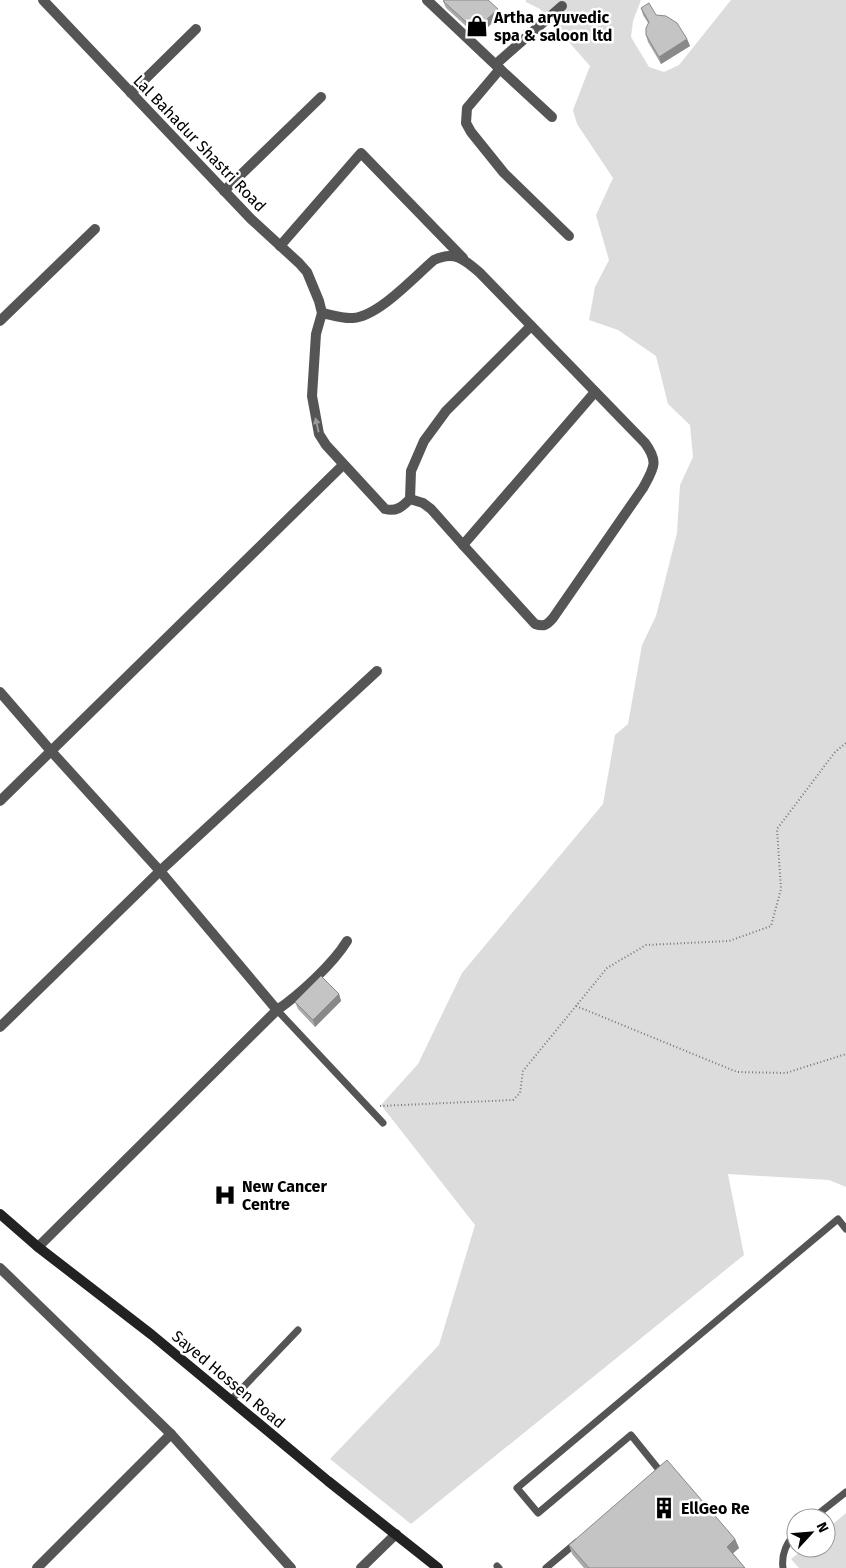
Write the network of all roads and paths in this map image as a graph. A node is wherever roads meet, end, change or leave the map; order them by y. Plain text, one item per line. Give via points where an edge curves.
1 (43, 0) edge
2 (428, 0) edge
3 (562, 6) dead end
4 (196, 29) dead end
5 (498, 67) junction
6 (131, 93) junction
7 (320, 97) dead end
8 (552, 117) dead end
9 (224, 191) junction
10 (96, 229) dead end
11 (569, 236) dead end
12 (280, 246) junction
13 (464, 258) junction
14 (322, 313) junction
15 (0, 321) edge
16 (532, 326) junction
17 (595, 392) junction
18 (343, 465) junction
19 (410, 499) junction
20 (463, 545) junction
21 (377, 671) dead end
22 (0, 692) edge
23 (846, 743) edge
24 (51, 751) junction
25 (0, 801) edge
26 (160, 871) junction
27 (347, 941) dead end
28 (576, 1006) junction
29 (277, 1010) junction
30 (0, 1027) edge
31 (846, 1054) edge
32 (368, 1107) junction
33 (383, 1122) dead end
34 (0, 1214) edge
35 (846, 1229) edge
36 (38, 1247) junction
37 (0, 1268) edge
38 (298, 1330) dead end
39 (231, 1400) junction
40 (171, 1434) junction
41 (652, 1478) edge
42 (846, 1492) edge
43 (826, 1508) edge
44 (396, 1534) junction
45 (584, 1536) edge
46 (786, 1546) edge
47 (38, 1568) edge
48 (292, 1568) edge
49 (361, 1568) edge
50 (438, 1568) edge
51 (546, 1568) edge
52 (783, 1568) edge

1 - 6 street, Lal Bahadur Shastri Road
2 - 5 street
3 - 5 street
4 - 6 street
5 - 8 street
5 - 11 street via 467,108 466,123 504,173
6 - 9 street, Lal Bahadur Shastri Road
7 - 9 street
9 - 12 street, Lal Bahadur Shastri Road
10 - 15 street
12 - 13 street via 361,154
12 - 14 street, Lal Bahadur Shastri Road via 307,272
13 - 14 street via 452,256 434,260 366,315 350,318
13 - 16 street
18 -> 14 street via 319,434 315,418 312,396 316,334
16 - 17 street
16 - 19 street via 446,411 424,441 411,471
17 - 20 street
17 - 20 street via 645,443 653,454 654,465 643,488 548,624 535,624
18 - 19 street via 384,509 396,510
18 - 24 street
19 - 20 street via 431,509
21 - 26 street
22 - 24 street
23 - 28 path via 835,752 777,829 781,889 771,926 729,941 646,945 607,968
24 - 25 street
24 - 26 street
26 - 29 street
26 - 30 street
27 - 29 street via 340,953 291,1001
28 - 31 path via 737,1072 786,1073
28 - 32 path via 523,1071 520,1093 512,1100
29 - 32 lane
29 - 36 street
32 - 33 lane
34 - 36 main road, Sayed Hossen Road
35 - 41 lane via 838,1219 516,1488 538,1513 631,1436 660,1472
36 - 39 main road, Sayed Hossen Road via 152,1334
37 - 40 street
38 - 39 lane
39 - 44 main road, Sayed Hossen Road
40 - 47 street
40 - 48 street
42 - 43 lane
44 - 49 street
44 - 50 main road, Sayed Hossen Road
45 - 51 lane
46 - 52 lane

